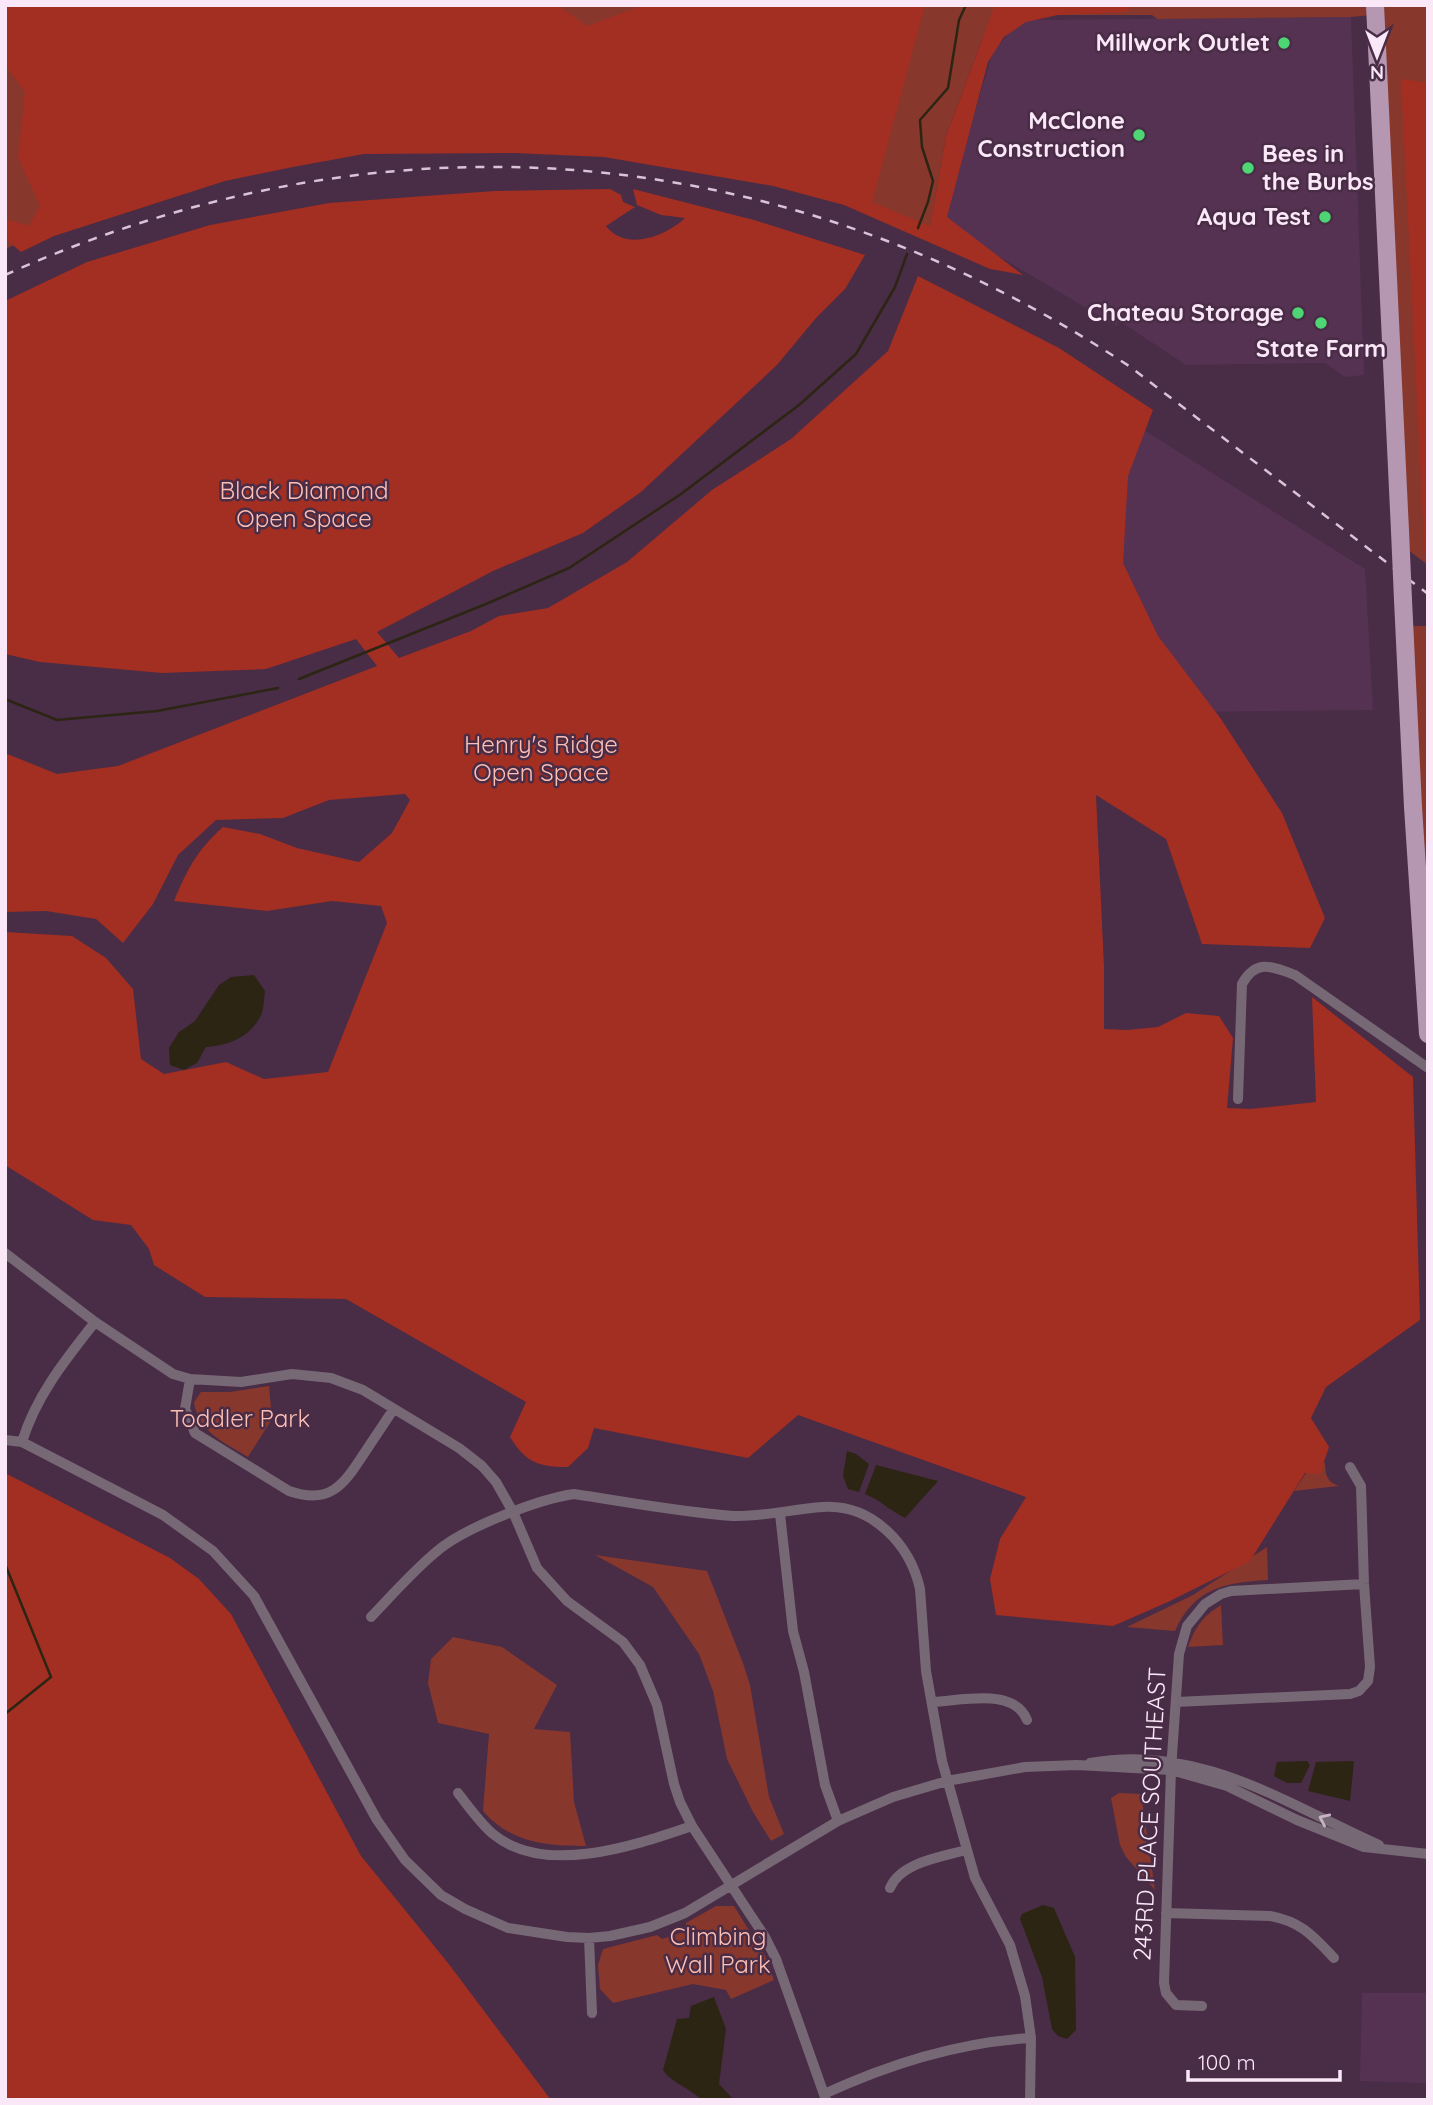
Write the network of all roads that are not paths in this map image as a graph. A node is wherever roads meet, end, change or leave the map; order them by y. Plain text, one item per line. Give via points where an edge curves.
1 (1375, 5) edge
2 (1428, 1034) edge
3 (1428, 1068) edge
4 (1238, 1099) dead end
5 (5, 1253) edge
6 (94, 1322) junction
7 (190, 1379) junction
8 (393, 1410) junction
9 (5, 1440) edge
10 (22, 1442) junction
11 (1350, 1467) dead end
12 (513, 1512) junction
13 (780, 1514) junction
14 (1364, 1584) junction
15 (371, 1616) dead end
16 (932, 1702) junction
17 (1176, 1702) junction
18 (1027, 1720) dead end
19 (1171, 1765) junction
20 (947, 1781) junction
21 (458, 1793) dead end
22 (838, 1821) junction
23 (692, 1826) junction
24 (966, 1850) junction
25 (1428, 1854) edge
26 (730, 1883) junction
27 (890, 1888) dead end
28 (1166, 1913) junction
29 (589, 1938) junction
30 (1335, 1958) dead end
31 (1202, 2006) dead end
32 (592, 2013) dead end
33 (1031, 2038) junction
34 (825, 2097) edge
35 (1030, 2100) edge

1 - 2 main road, bridge via 1412,795
3 - 4 street via 1295,975 1258,967 1244,980 1240,998
5 - 6 street
6 - 7 street via 160,1366
6 - 10 street via 43,1392
7 - 8 street via 241,1382 292,1374 331,1378 363,1390
7 - 8 street via 185,1409 195,1433 301,1496 327,1494 343,1485
8 - 12 street via 482,1466
9 - 10 street
10 - 29 street via 163,1515 213,1551 237,1575 254,1596 377,1820 416,1873 441,1895 508,1928
11 - 14 street via 1361,1486
12 - 13 street via 574,1494 712,1514
12 - 15 street via 437,1550
12 - 23 street via 537,1568 551,1586 623,1642 640,1665 657,1705 674,1784
13 - 16 street via 845,1509 878,1523 902,1546 920,1589
13 - 22 street via 793,1631 825,1784
14 - 17 street, 243RD PLACE SOUTHEAST via 1242,1589 1206,1604 1182,1638
14 - 17 street via 1370,1667 1363,1688 1350,1694
16 - 18 street via 1002,1698 1018,1705
16 - 20 street
17 - 19 street, 243RD PLACE SOUTHEAST
19 - 20 street via 1025,1767
19 - 25 street via 1335,1837 1364,1847
19 - 28 street, 243RD PLACE SOUTHEAST
20 - 22 street via 893,1797
20 - 24 street
21 - 23 street via 495,1836 518,1847 558,1856 585,1855
22 - 26 street
23 - 26 street
24 - 27 street via 911,1868 898,1875
24 - 33 street via 975,1878 1010,1945 1026,1996
26 - 29 street via 685,1913 650,1927
26 - 34 street via 776,1959
28 - 30 street via 1285,1919 1306,1929
28 - 31 street, 243RD PLACE SOUTHEAST via 1166,1993 1176,2005
29 - 32 street
33 - 34 street via 997,2040 892,2065
33 - 35 street

